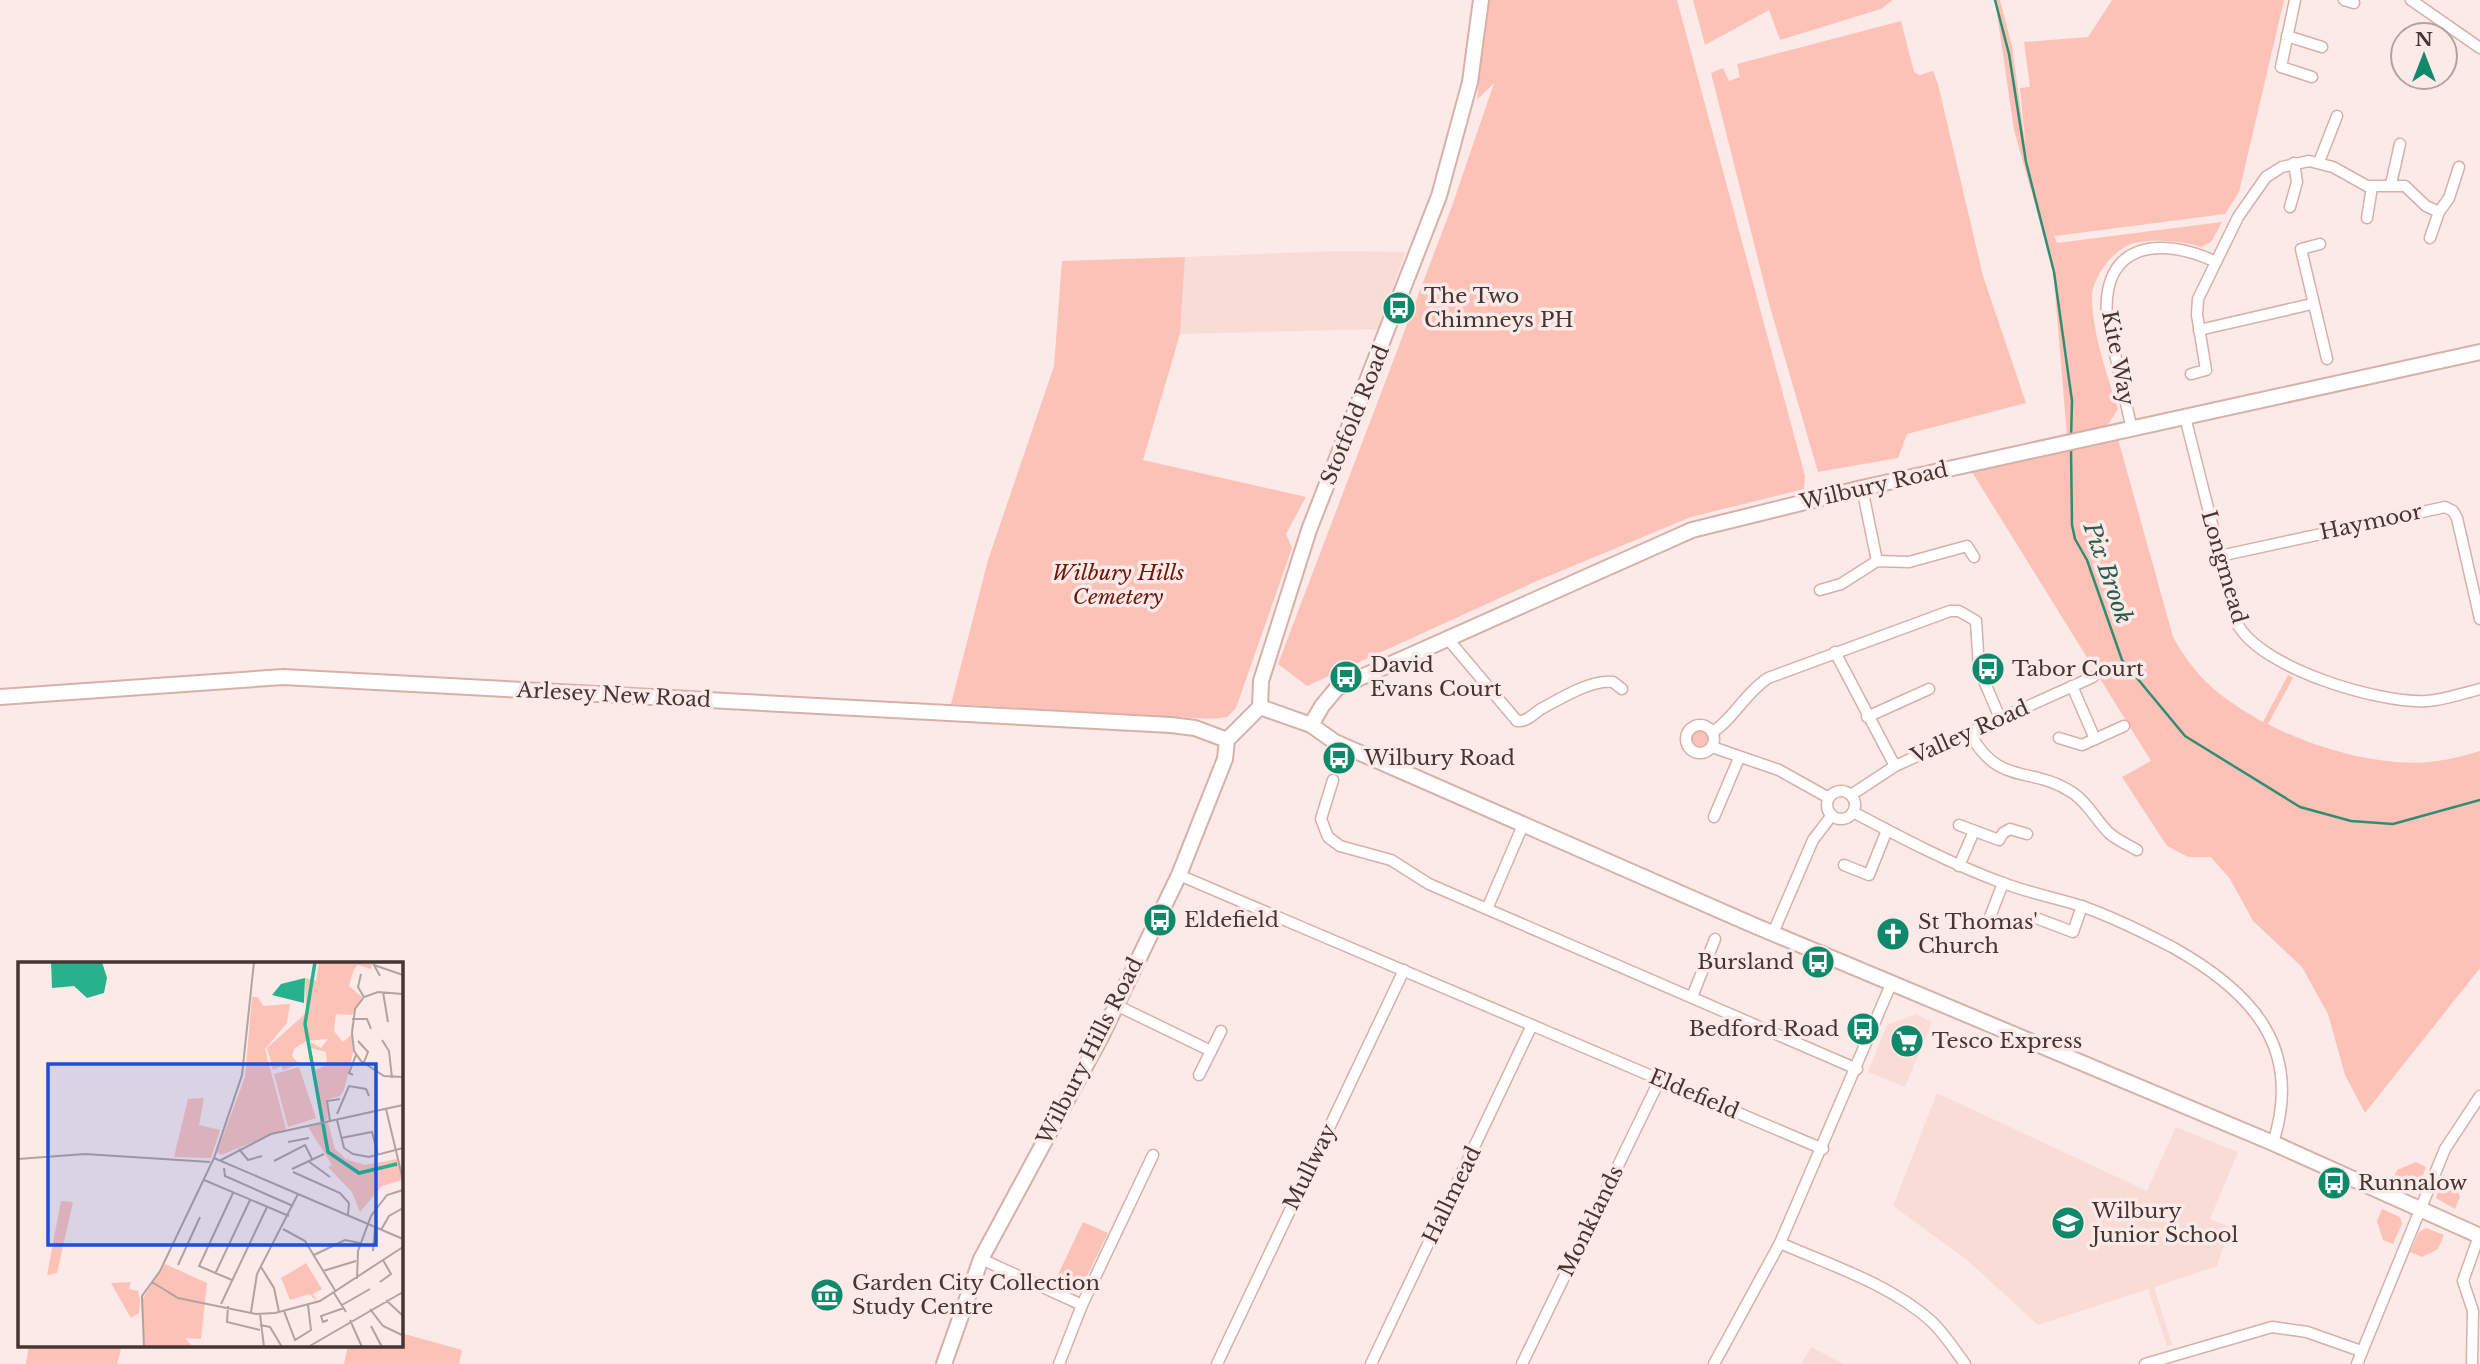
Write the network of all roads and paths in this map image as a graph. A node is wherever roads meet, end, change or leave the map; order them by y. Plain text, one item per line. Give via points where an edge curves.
1 (1481, 0) edge
2 (2295, 0) edge
3 (2411, 0) edge
4 (2287, 36) junction
5 (2322, 47) dead end
6 (2480, 48) edge
7 (2312, 77) dead end
8 (2337, 116) dead end
9 (2400, 144) dead end
10 (2319, 162) junction
11 (2294, 163) junction
12 (2459, 167) dead end
13 (2391, 184) junction
14 (2372, 187) junction
15 (2290, 207) dead end
16 (2439, 212) junction
17 (2367, 218) dead end
18 (2430, 238) dead end
19 (2319, 244) dead end
20 (2214, 261) junction
21 (2312, 304) junction
22 (2199, 330) junction
23 (2480, 352) edge
24 (2326, 359) dead end
25 (2191, 374) dead end
26 (2185, 417) junction
27 (2132, 429) junction
28 (1862, 488) junction
29 (2220, 556) junction
30 (1974, 557) dead end
31 (1877, 561) junction
32 (1819, 590) dead end
33 (2480, 619) edge
34 (1447, 638) junction
35 (1835, 652) junction
36 (2093, 677) dead end
37 (2072, 686) junction
38 (1622, 689) dead end
39 (1929, 689) dead end
40 (2480, 689) edge
41 (0, 697) edge
42 (1260, 708) junction
43 (1867, 717) junction
44 (2000, 718) junction
45 (1311, 725) junction
46 (2124, 726) dead end
47 (1712, 732) junction
48 (1969, 732) junction
49 (2059, 738) dead end
50 (2095, 739) junction
51 (1227, 740) junction
52 (1712, 747) junction
53 (1739, 758) junction
54 (1895, 766) junction
55 (1333, 780) dead end
56 (1851, 795) junction
57 (1829, 798) junction
58 (1853, 812) junction
59 (1832, 815) junction
60 (1714, 817) dead end
61 (1523, 825) junction
62 (1959, 825) dead end
63 (1887, 830) junction
64 (1974, 831) junction
65 (2027, 834) dead end
66 (2137, 850) dead end
67 (1844, 865) dead end
68 (1959, 866) junction
69 (1179, 875) junction
70 (2003, 883) junction
71 (2082, 906) junction
72 (1488, 909) junction
73 (1990, 917) dead end
74 (2035, 918) dead end
75 (1773, 933) junction
76 (1715, 939) dead end
77 (1404, 970) junction
78 (1892, 982) junction
79 (1692, 997) junction
80 (1116, 1005) junction
81 (1532, 1025) junction
82 (1221, 1031) dead end
83 (1211, 1051) junction
84 (1857, 1069) junction
85 (1199, 1075) dead end
86 (1660, 1079) junction
87 (2480, 1096) edge
88 (2273, 1143) junction
89 (1823, 1149) junction
90 (1153, 1156) dead end
91 (2419, 1210) junction
92 (2480, 1236) edge
93 (1780, 1244) junction
94 (981, 1259) junction
95 (1082, 1305) junction
96 (2361, 1351) junction
97 (944, 1364) edge
98 (1059, 1364) edge
99 (1217, 1364) edge
100 (1371, 1364) edge
101 (1522, 1364) edge
102 (1714, 1364) edge
103 (1965, 1364) edge
104 (2144, 1364) edge
105 (2357, 1364) edge
106 (2472, 1364) edge

1 - 42 street, Stotfold Road via 1470,82 1439,196 1309,530 1261,681
2 - 4 street
3 - 6 street
4 - 5 street
4 - 7 street via 2281,67
8 - 10 street
9 - 13 street
10 - 11 street
10 - 14 street
11 - 15 street via 2297,182
11 - 20 street via 2261,182
12 - 16 street
13 - 14 street
13 - 16 street via 2404,186
14 - 17 street
16 - 18 street
19 - 21 street via 2301,249
20 - 22 street via 2198,299
20 - 27 street, Kite Way via 2178,248 2151,246 2125,261 2111,279 2107,318
21 - 22 street
21 - 24 street
22 - 25 street via 2206,370
23 - 26 street, Wilbury Road
26 - 27 street, Wilbury Road
26 - 29 street, Longmead
27 - 28 street, Wilbury Road
28 - 31 street
28 - 34 street, Wilbury Road via 1692,530
29 - 33 street, Haymoor via 2445,507 2457,518
29 - 40 street, Longmead via 2244,635 2296,668 2339,686 2412,700 2430,701
30 - 31 street via 1967,546 1909,562
31 - 32 street via 1841,584
34 - 38 street via 1517,721 1601,682 1613,682
34 - 45 street, Wilbury Road via 1337,688
35 - 43 street
35 - 44 street via 1950,611 1969,615 1976,621 1979,669
35 - 47 street via 1759,684 1723,726
36 - 37 street, Valley Road
37 - 44 street, Valley Road
37 - 50 street
39 - 43 street
41 - 51 street, Arlesey New Road via 283,677 1171,725
42 - 45 street
42 - 51 street
43 - 54 street
44 - 48 street, Valley Road
45 - 61 street via 1335,743
46 - 50 street
47 - 52 street
47 - 52 street via 1697,725 1685,740 1696,753
48 - 54 street, Valley Road
48 - 66 street via 1978,749 1998,767 2068,790 2110,834
49 - 50 street via 2082,745
51 - 69 street, Wilbury Hills Road via 1225,759
52 - 53 street
53 - 57 street via 1779,770
53 - 60 street
54 - 56 street, Valley Road
55 - 72 street via 1321,819 1333,842 1391,860 1429,884
56 - 57 street via 1839,792
56 - 58 street
57 - 59 street
58 - 59 street via 1843,818
58 - 63 street
59 - 75 street via 1813,840
61 - 72 street
61 - 75 street
62 - 64 street
63 - 67 street via 1869,875
63 - 68 street
64 - 65 street via 1999,840 2010,829
64 - 68 street
68 - 70 street
69 - 77 street, Eldefield
69 - 80 street, Wilbury Hills Road
70 - 71 street
70 - 73 street
71 - 74 street via 2073,932
71 - 88 street via 2129,923 2211,969 2251,1005 2266,1028 2282,1071 2281,1118
72 - 79 street
75 - 78 street
76 - 79 street
77 - 81 street, Eldefield
77 - 99 street, Mullway
78 - 84 street
78 - 88 street
79 - 84 street
80 - 83 street
80 - 94 street, Wilbury Hills Road
81 - 86 street, Eldefield
81 - 100 street, Hallmead
82 - 83 street
83 - 85 street
84 - 89 street
86 - 89 street, Eldefield
86 - 101 street, Monklands
87 - 91 street via 2445,1149
88 - 91 street
89 - 93 street
90 - 95 street
91 - 92 street
91 - 96 street
92 - 106 street via 2463,1281 2473,1311
93 - 102 street
93 - 103 street via 1910,1305 1931,1321
94 - 95 street
94 - 97 street, Wilbury Hills Road
95 - 98 street
96 - 104 street via 2307,1332 2272,1327
96 - 105 street

